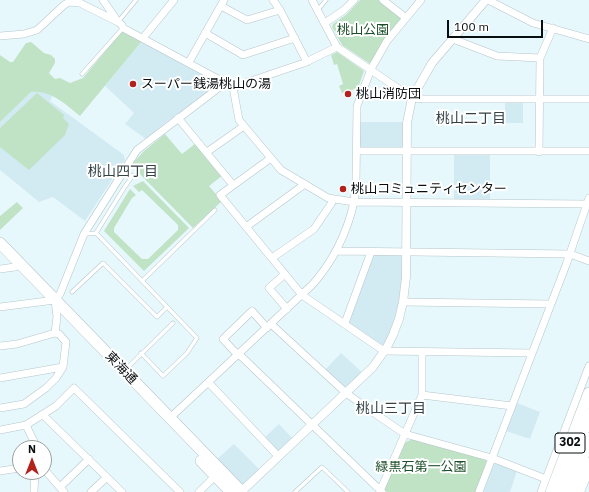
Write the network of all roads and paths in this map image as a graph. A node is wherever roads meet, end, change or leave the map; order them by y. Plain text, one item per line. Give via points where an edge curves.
1 (103, 0) edge
2 (136, 0) edge
3 (174, 0) edge
4 (273, 0) edge
5 (312, 0) edge
6 (326, 0) edge
7 (354, 0) edge
8 (383, 0) edge
9 (421, 0) edge
10 (487, 0) edge
11 (222, 3) edge
12 (280, 10) junction
13 (317, 11) junction
14 (406, 18) junction
15 (325, 23) junction
16 (121, 25) junction
17 (553, 28) junction
18 (205, 33) junction
19 (0, 36) edge
20 (143, 38) junction
21 (295, 38) junction
22 (453, 39) junction
23 (589, 39) edge
24 (337, 47) junction
25 (540, 58) junction
26 (189, 62) junction
27 (307, 62) junction
28 (371, 69) junction
29 (82, 74) dead end
30 (225, 83) junction
31 (233, 86) junction
32 (412, 98) junction
33 (539, 99) junction
34 (589, 100) edge
35 (178, 118) junction
36 (244, 126) junction
37 (407, 150) junction
38 (356, 151) junction
39 (589, 151) edge
40 (207, 152) junction
41 (539, 152) junction
42 (271, 158) junction
43 (133, 175) dead end
44 (305, 184) junction
45 (233, 185) junction
46 (333, 200) junction
47 (588, 201) edge
48 (354, 202) junction
49 (406, 202) junction
50 (215, 210) dead end
51 (246, 227) junction
52 (96, 233) junction
53 (84, 234) junction
54 (0, 243) edge
55 (0, 252) edge
56 (336, 252) junction
57 (371, 252) junction
58 (406, 252) junction
59 (570, 254) junction
60 (272, 258) junction
61 (589, 261) edge
62 (14, 267) junction
63 (0, 269) edge
64 (285, 274) junction
65 (142, 280) junction
66 (72, 292) dead end
67 (302, 294) junction
68 (403, 302) junction
69 (53, 304) junction
70 (551, 304) junction
71 (0, 307) edge
72 (167, 307) junction
73 (287, 309) junction
74 (173, 323) dead end
75 (345, 324) junction
76 (269, 326) junction
77 (55, 333) junction
78 (0, 346) edge
79 (384, 351) junction
80 (422, 352) junction
81 (532, 353) junction
82 (141, 354) junction
83 (239, 355) junction
84 (589, 366) edge
85 (64, 367) junction
86 (125, 371) junction
87 (0, 378) edge
88 (209, 383) junction
89 (346, 393) junction
90 (589, 393) edge
91 (422, 395) junction
92 (512, 406) junction
93 (0, 408) edge
94 (43, 415) junction
95 (589, 415) edge
96 (170, 418) junction
97 (26, 425) junction
98 (312, 425) junction
99 (0, 430) edge
100 (405, 434) junction
101 (589, 439) edge
102 (33, 440) edge
103 (278, 456) junction
104 (492, 458) junction
105 (89, 460) junction
106 (589, 464) edge
107 (12, 469) edge
108 (0, 471) edge
109 (215, 476) junction
110 (107, 477) junction
111 (52, 478) edge
112 (546, 479) junction
113 (35, 480) edge
114 (589, 486) edge
115 (62, 490) edge
116 (34, 492) edge
117 (91, 492) edge
118 (122, 492) edge
119 (180, 492) edge
120 (199, 492) edge
121 (231, 492) edge
122 (242, 492) edge
123 (295, 492) edge
124 (348, 492) edge
125 (381, 492) edge
126 (479, 492) edge
127 (541, 492) edge
128 (551, 492) edge
129 (559, 492) edge
130 (569, 492) edge
131 (578, 492) edge
132 (588, 492) edge

1 - 16 street
2 - 16 lane
3 - 20 street
4 - 12 street
5 - 13 street
6 - 13 lane
7 - 15 street
8 - 14 street
9 - 14 street
10 - 17 street via 533,23
10 - 22 street
11 - 12 street via 246,20
11 - 18 street
12 - 21 street
13 - 15 street
14 - 28 street via 387,41
15 - 24 street
16 - 19 street via 80,3 69,2 37,30
16 - 20 street
16 - 29 lane
17 - 23 street
17 - 25 street
18 - 21 street via 243,54
18 - 26 street
20 - 26 street
21 - 27 street
22 - 25 street via 497,56
22 - 32 street via 432,63
24 - 27 street
24 - 28 street
25 - 33 street
26 - 30 street
27 - 31 street
28 - 32 street
28 - 38 street via 357,106
30 - 31 street
30 - 35 street
31 - 36 street via 239,120
32 - 33 street
32 - 37 street via 407,123
33 - 34 street
33 - 41 street
35 - 40 street
35 - 53 street via 137,150
36 - 40 street
36 - 42 street
37 - 38 street
37 - 41 street
37 - 49 street
38 - 48 street
39 - 41 street
40 - 45 street
42 - 44 street via 281,170
42 - 45 street
43 - 52 lane
44 - 46 street
44 - 51 street
45 - 51 street via 220,195
46 - 48 street
46 - 60 street via 314,229
47 - 49 street
47 - 59 street
48 - 49 street
48 - 56 street
49 - 58 street
50 - 65 lane
51 - 60 street
52 - 53 lane
52 - 65 lane
53 - 69 street via 60,294
54 - 69 main road, 東海通
55 - 62 main road, 東海通
56 - 57 street
56 - 67 street via 322,274
57 - 58 street
57 - 75 street
58 - 59 street
58 - 68 street
59 - 61 street
59 - 70 street
60 - 64 street
62 - 63 street
62 - 69 main road, 東海通
64 - 67 street
64 - 73 street via 269,288
65 - 72 lane
66 - 72 lane via 102,263 157,317
67 - 73 street
67 - 75 street
68 - 70 street
68 - 79 street via 398,323
69 - 71 street
69 - 77 street
69 - 86 main road, 東海通
69 - 109 main road, 東海通
70 - 81 street
72 - 82 lane via 197,338 187,353 163,376
73 - 76 street
74 - 82 lane
75 - 79 street
76 - 83 street
76 - 83 street via 252,311 228,334 223,339
76 - 89 street
77 - 78 street
77 - 85 street via 66,342
79 - 80 street
79 - 89 street via 373,367
80 - 81 street
80 - 91 street
81 - 92 street
82 - 86 lane
83 - 88 street
83 - 98 street
84 - 112 street
85 - 87 street
85 - 93 street via 33,399 24,404
86 - 96 main road, 東海通
88 - 96 street
88 - 103 street
89 - 98 street
89 - 100 street
90 - 128 main road, 302
91 - 92 street
91 - 100 street
92 - 104 street
94 - 97 street
94 - 105 street
94 - 119 street via 74,388
95 - 129 highway
96 - 122 main road, 東海通
97 - 99 street
97 - 102 street
98 - 103 street
98 - 125 street
100 - 104 street
100 - 125 street
101 - 130 highway
103 - 122 street
104 - 112 street
104 - 126 street
105 - 110 street
105 - 115 street
106 - 131 highway
107 - 108 street
109 - 120 street
109 - 121 main road, 東海通
110 - 117 street
110 - 118 street
111 - 115 street
112 - 127 street
113 - 116 street
114 - 132 highway
123 - 124 lane via 322,467

